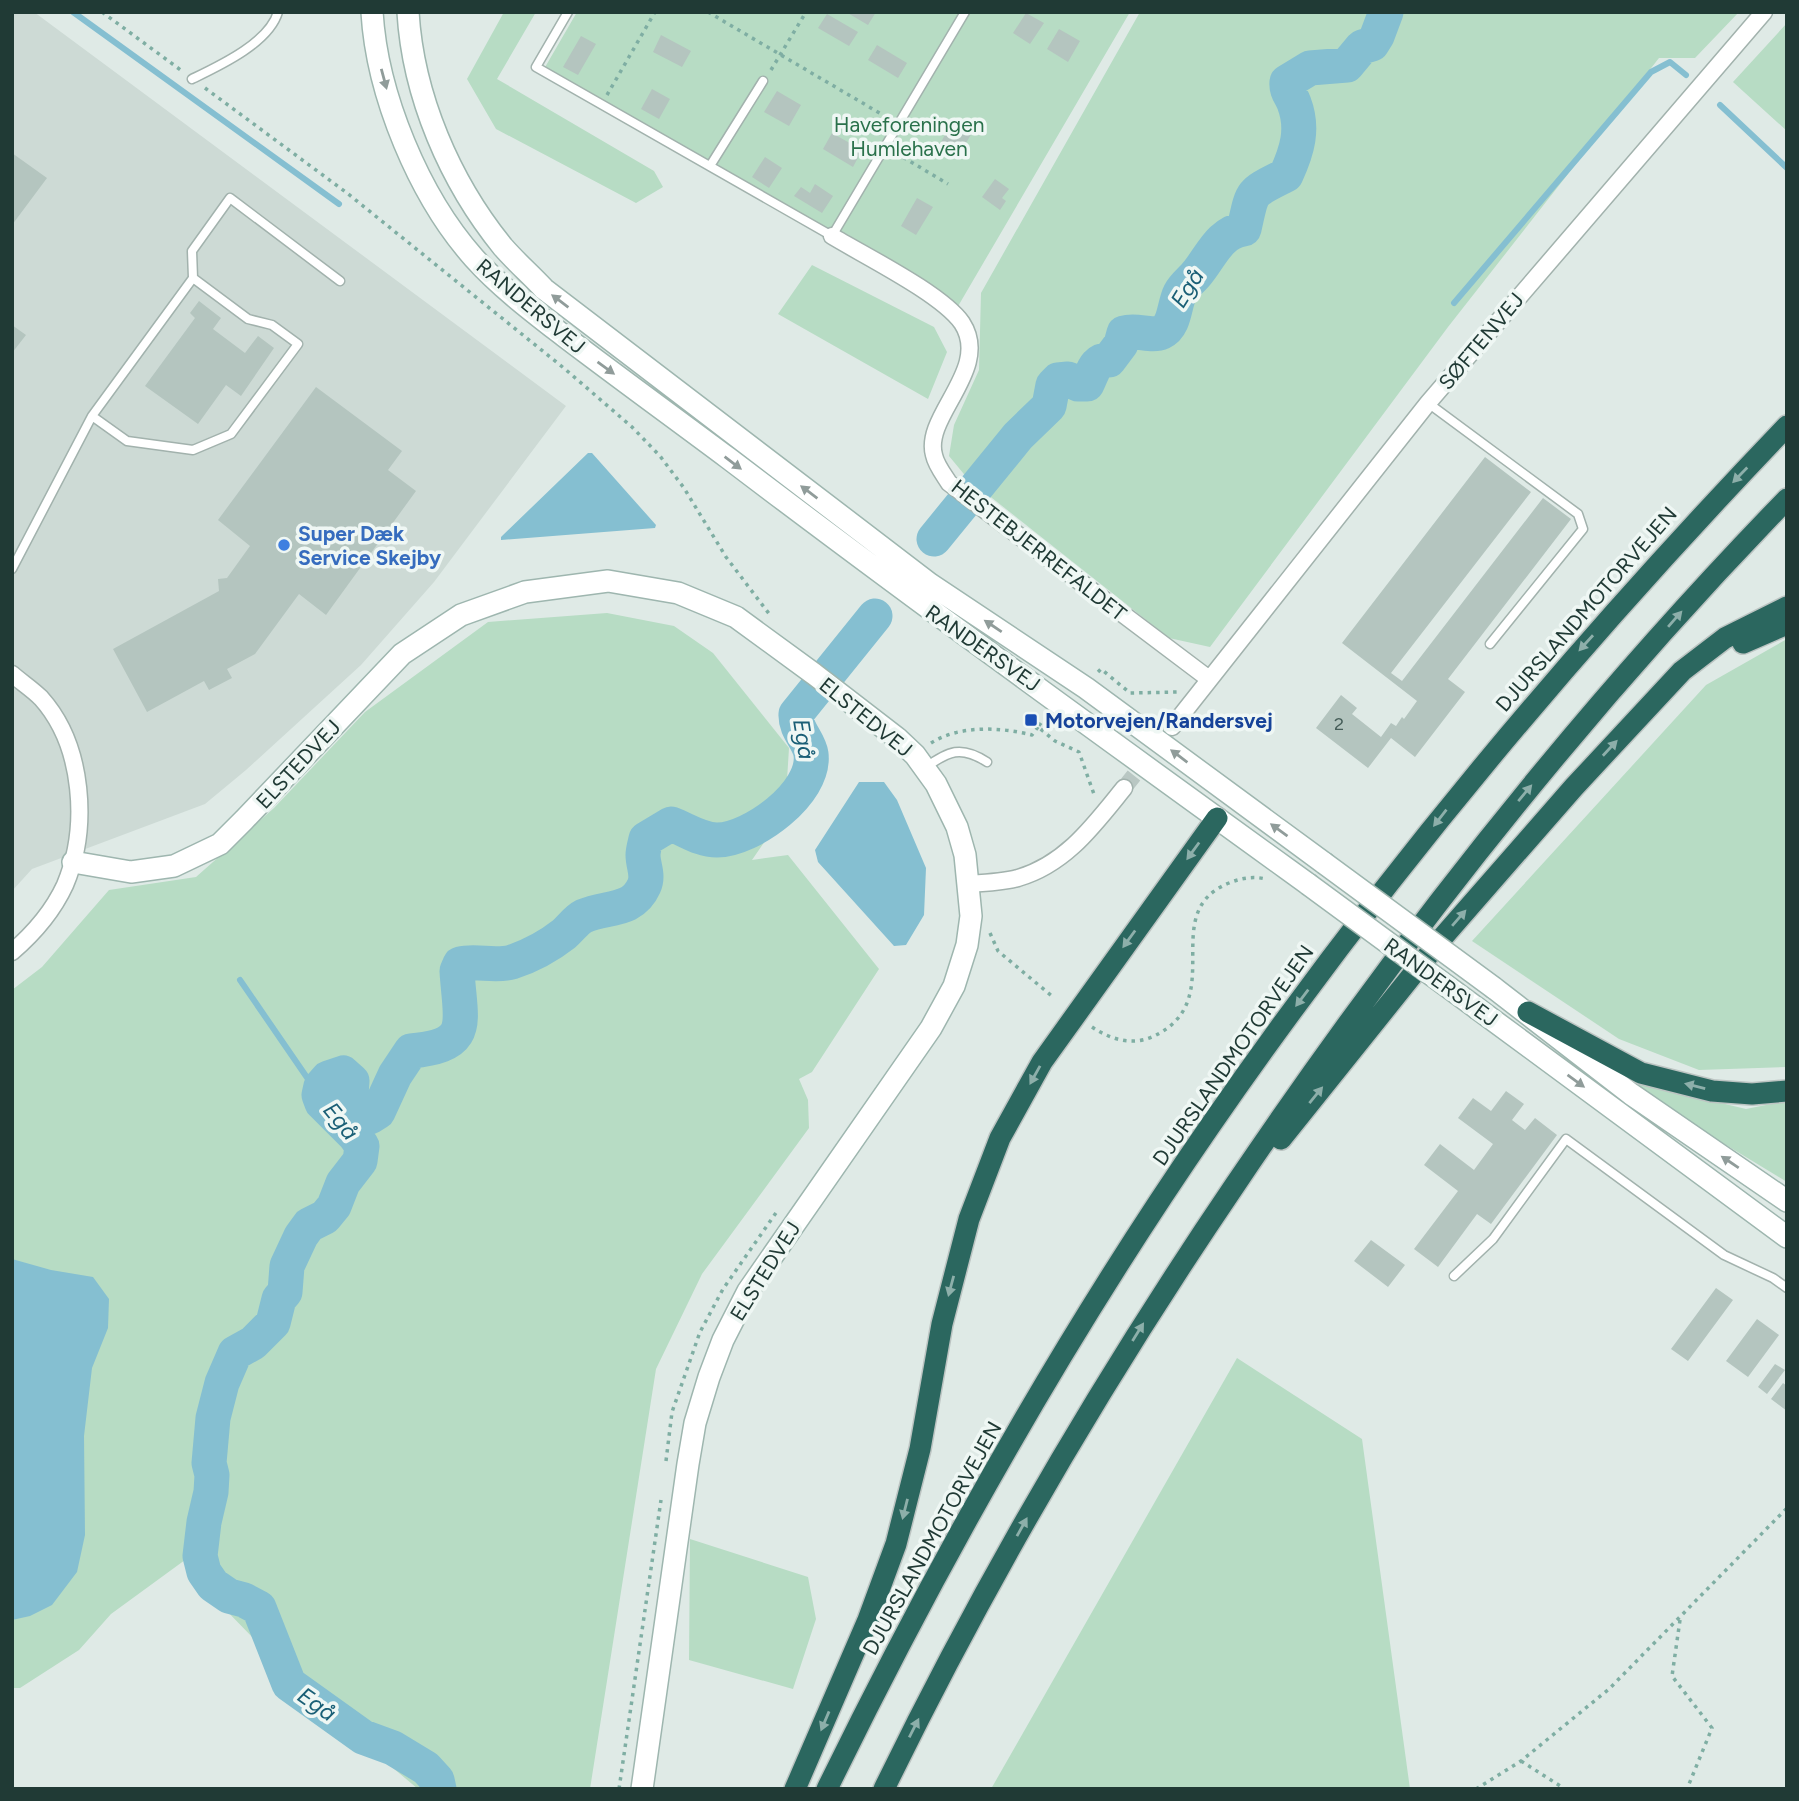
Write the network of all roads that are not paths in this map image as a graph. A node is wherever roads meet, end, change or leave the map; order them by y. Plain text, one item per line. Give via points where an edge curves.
1 (278, 12) edge
2 (372, 12) edge
3 (408, 12) edge
4 (568, 12) edge
5 (965, 12) edge
6 (1764, 12) edge
7 (192, 79) road end
8 (763, 81) road end
9 (710, 166) junction
10 (832, 236) junction
11 (194, 278) junction
12 (340, 281) dead end
13 (1428, 403) junction
14 (92, 416) junction
15 (1787, 426) edge
16 (1787, 499) edge
17 (12, 569) edge
18 (1787, 607) edge
19 (1787, 624) edge
20 (1490, 644) dead end
21 (12, 674) edge
22 (1209, 679) junction
23 (1647, 709) junction
24 (1172, 727) tunnel mouth
25 (920, 762) junction
26 (987, 762) dead end
27 (1124, 788) tunnel mouth
28 (1234, 797) junction
29 (1217, 818) junction
30 (73, 862) junction
31 (969, 884) junction
32 (12, 953) edge
33 (1528, 1012) junction
34 (1787, 1091) edge
35 (1787, 1201) edge
36 (1787, 1237) edge
37 (1454, 1276) dead end
38 (1168, 1284) junction
39 (1787, 1288) edge
40 (642, 1789) edge
41 (795, 1789) edge
42 (827, 1789) edge
43 (884, 1789) edge

1 - 7 lane via 257,41 236,58
2 -> 29 main road, RANDERSVEJ via 374,42 397,128 432,200 474,258 584,351
28 -> 3 main road, RANDERSVEJ via 1086,688 930,584 544,289 503,247 460,185 436,134 416,74
4 - 9 lane via 536,67
5 - 10 lane
6 - 13 street, SØFTENVEJ
8 - 9 lane
9 - 10 lane
10 - 22 street, HESTEBJERREFALDET via 944,303 963,324 970,345 961,384 936,430 933,453 949,483
11 - 12 lane via 192,251 230,198
11 - 14 lane
11 - 14 lane via 248,319 272,325 298,344 231,434 193,450 127,441
13 - 20 lane via 1578,514 1583,529
13 - 22 street, SØFTENVEJ
14 - 17 lane
15 -> 42 highway, DJURSLANDMOTORVEJEN via 1689,528 1455,798 1215,1118 1077,1331 990,1479
38 -> 16 highway via 1296,1094 1491,835 1696,596
18 - 23 highway via 1725,638 1682,671
19 - 23 highway via 1731,648
21 - 30 street via 41,699 63,734 75,768 79,828
22 - 24 street
38 -> 23 highway via 1442,938
25 - 26 lane via 965,750
25 - 30 main road, ELSTEDVEJ via 879,723 736,617 678,593 608,581 525,592 461,615 402,654 220,844 174,866 149,871
25 - 31 main road, ELSTEDVEJ via 957,827
27 - 31 street via 1064,855 1016,879
28 - 29 main road
33 -> 28 main road, RANDERSVEJ, bridge
29 -> 36 main road, RANDERSVEJ, bridge
29 -> 41 highway via 1042,1062 1000,1139 969,1219 942,1324 920,1449 896,1544
30 - 32 street via 46,918
31 - 40 main road, ELSTEDVEJ via 967,945 954,986 931,1028 748,1291 709,1377 688,1464
34 -> 33 highway via 1712,1091 1640,1073
35 -> 33 main road, RANDERSVEJ via 1631,1094
37 - 39 lane via 1493,1239 1566,1139 1724,1255
43 -> 38 highway via 1033,1507

